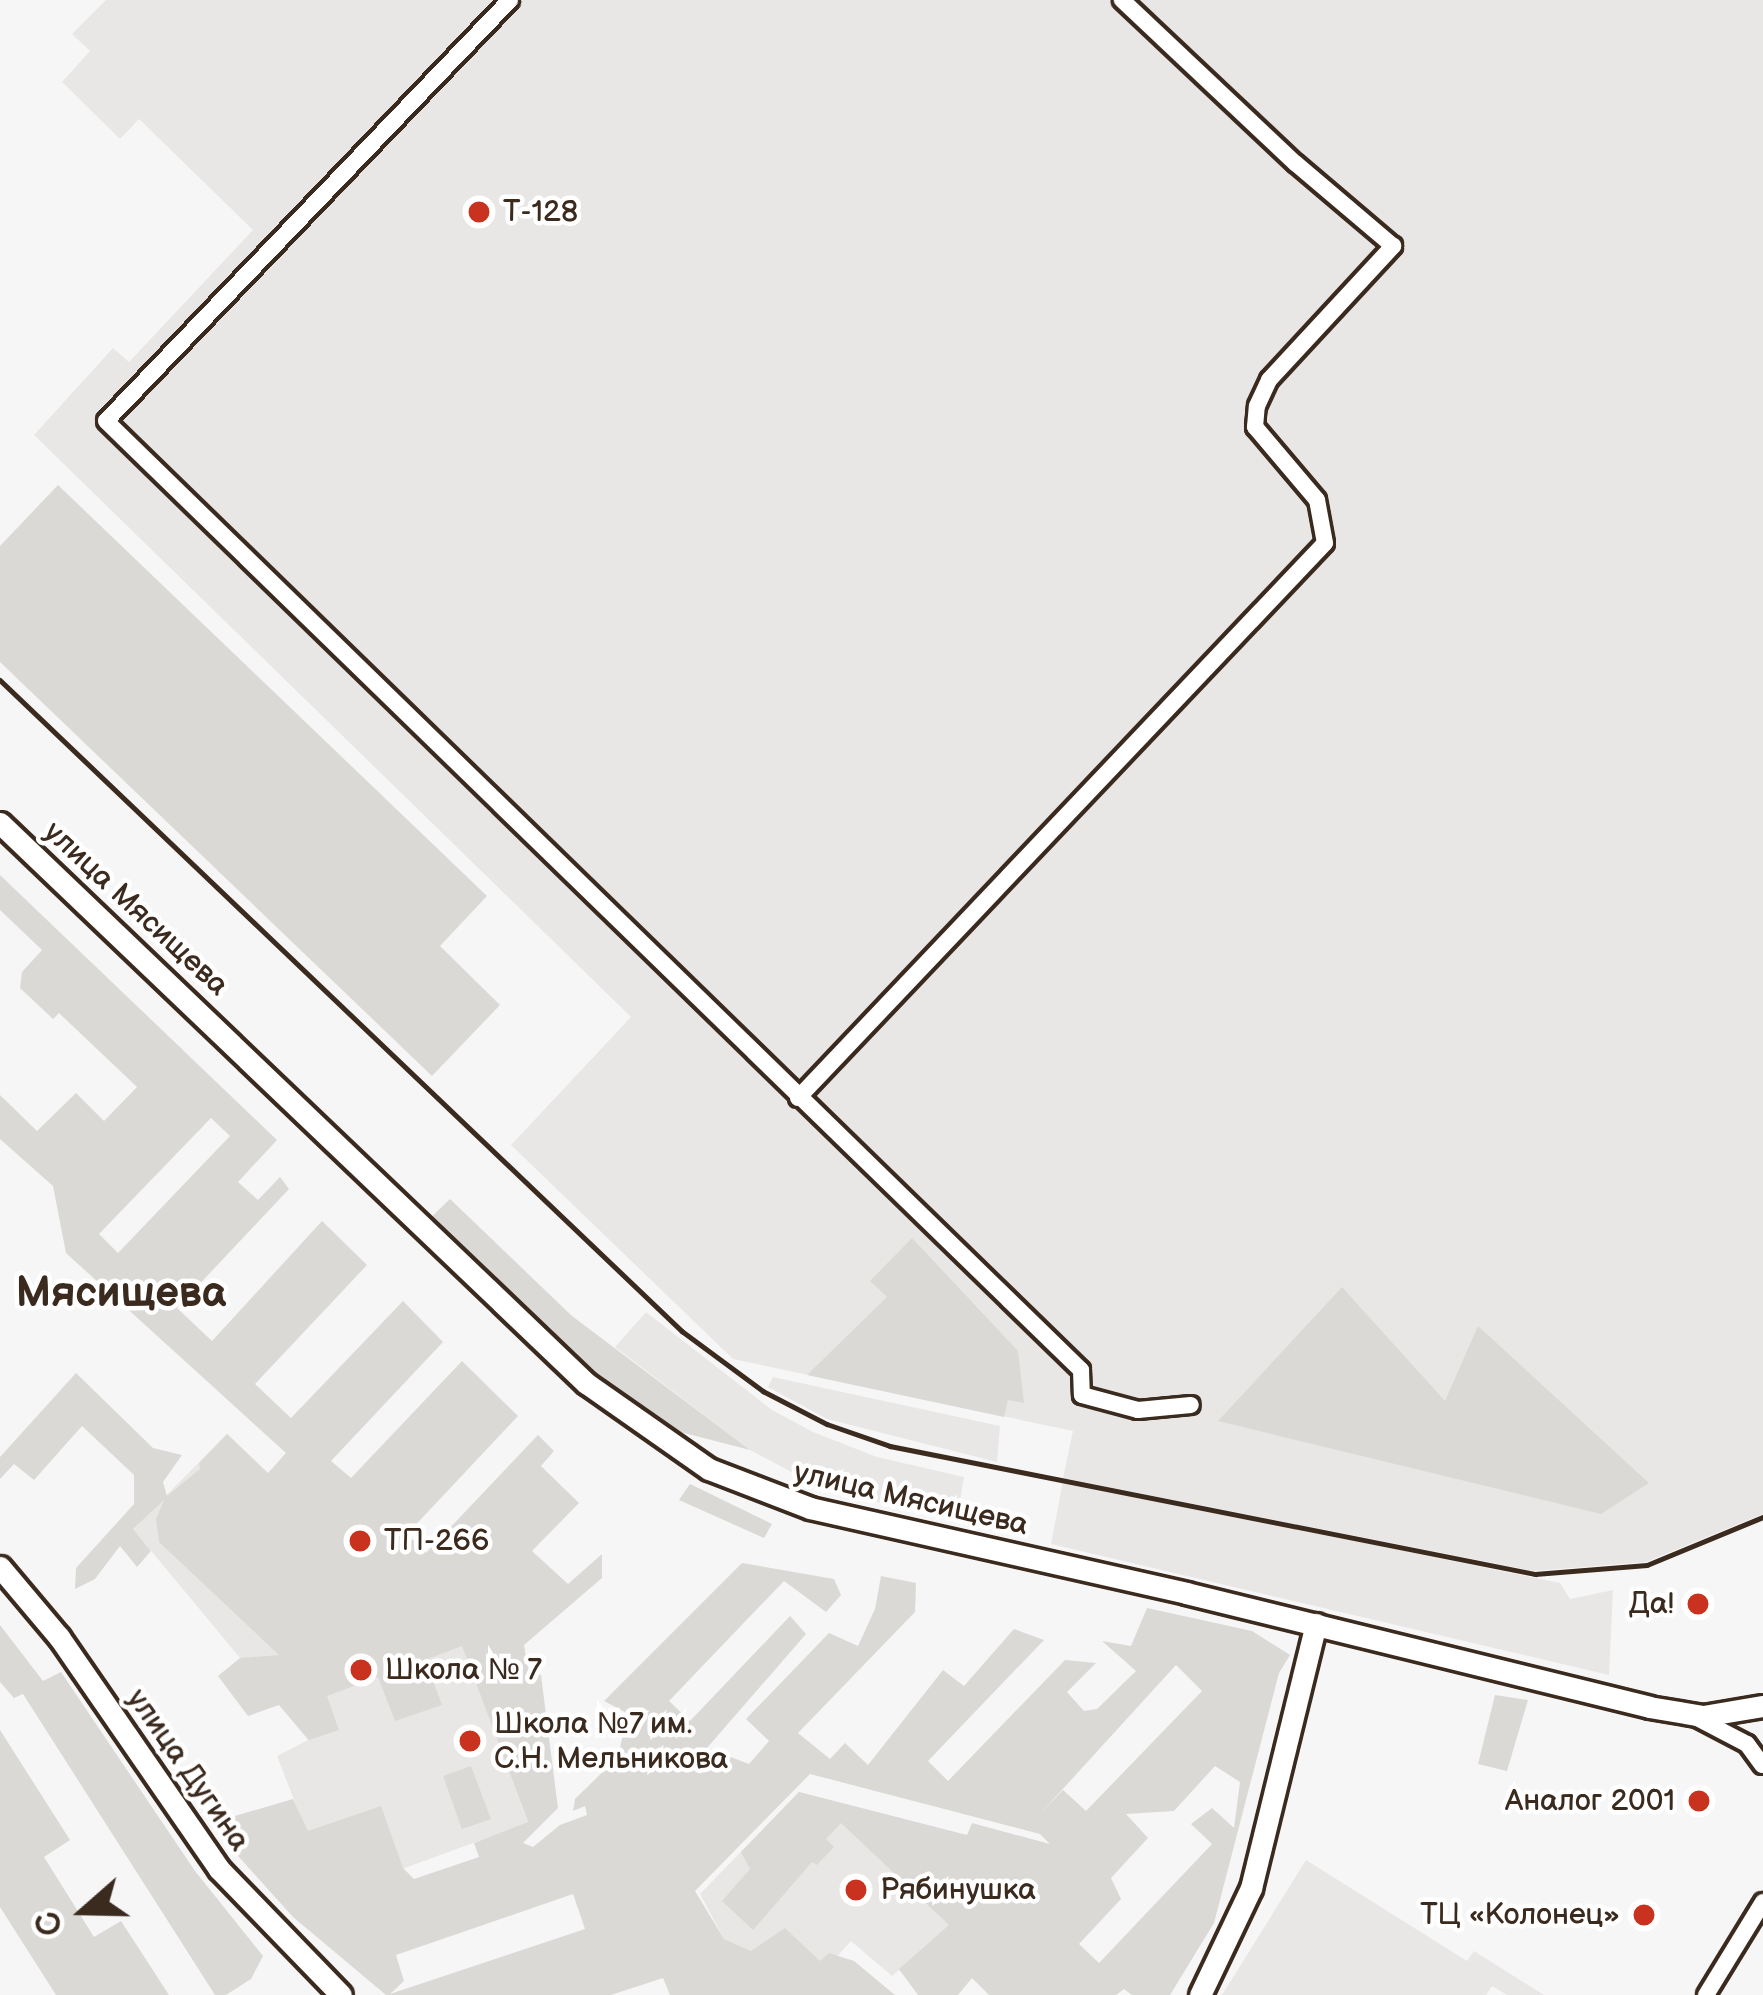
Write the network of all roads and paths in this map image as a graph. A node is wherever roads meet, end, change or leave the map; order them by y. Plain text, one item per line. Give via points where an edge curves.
1 (510, 0) edge
2 (1122, 0) edge
3 (0, 823) edge
4 (798, 1098) junction
5 (1191, 1405) dead end
6 (0, 1567) edge
7 (1316, 1624) junction
8 (1753, 1709) edge
9 (1689, 1715) junction
10 (1763, 1756) edge
11 (1763, 1767) edge
12 (1763, 1902) edge
13 (340, 1995) edge
14 (1200, 1995) edge
15 (1706, 1995) edge

1 - 4 street via 106,422
2 - 4 street via 1393,246 1269,380 1257,406 1255,427 1317,500 1325,543
3 - 7 main road, улица Мясищева via 586,1383 672,1448 783,1501
4 - 5 street via 1081,1370 1082,1395 1138,1410
6 - 13 main road, улица Дугина via 51,1626 219,1869
7 - 9 main road, улица Мясищева
7 - 14 main road via 1251,1888
8 - 9 main road, улица Мясищева
8 - 11 street
9 - 11 street via 1734,1735
10 - 11 street
12 - 15 street

